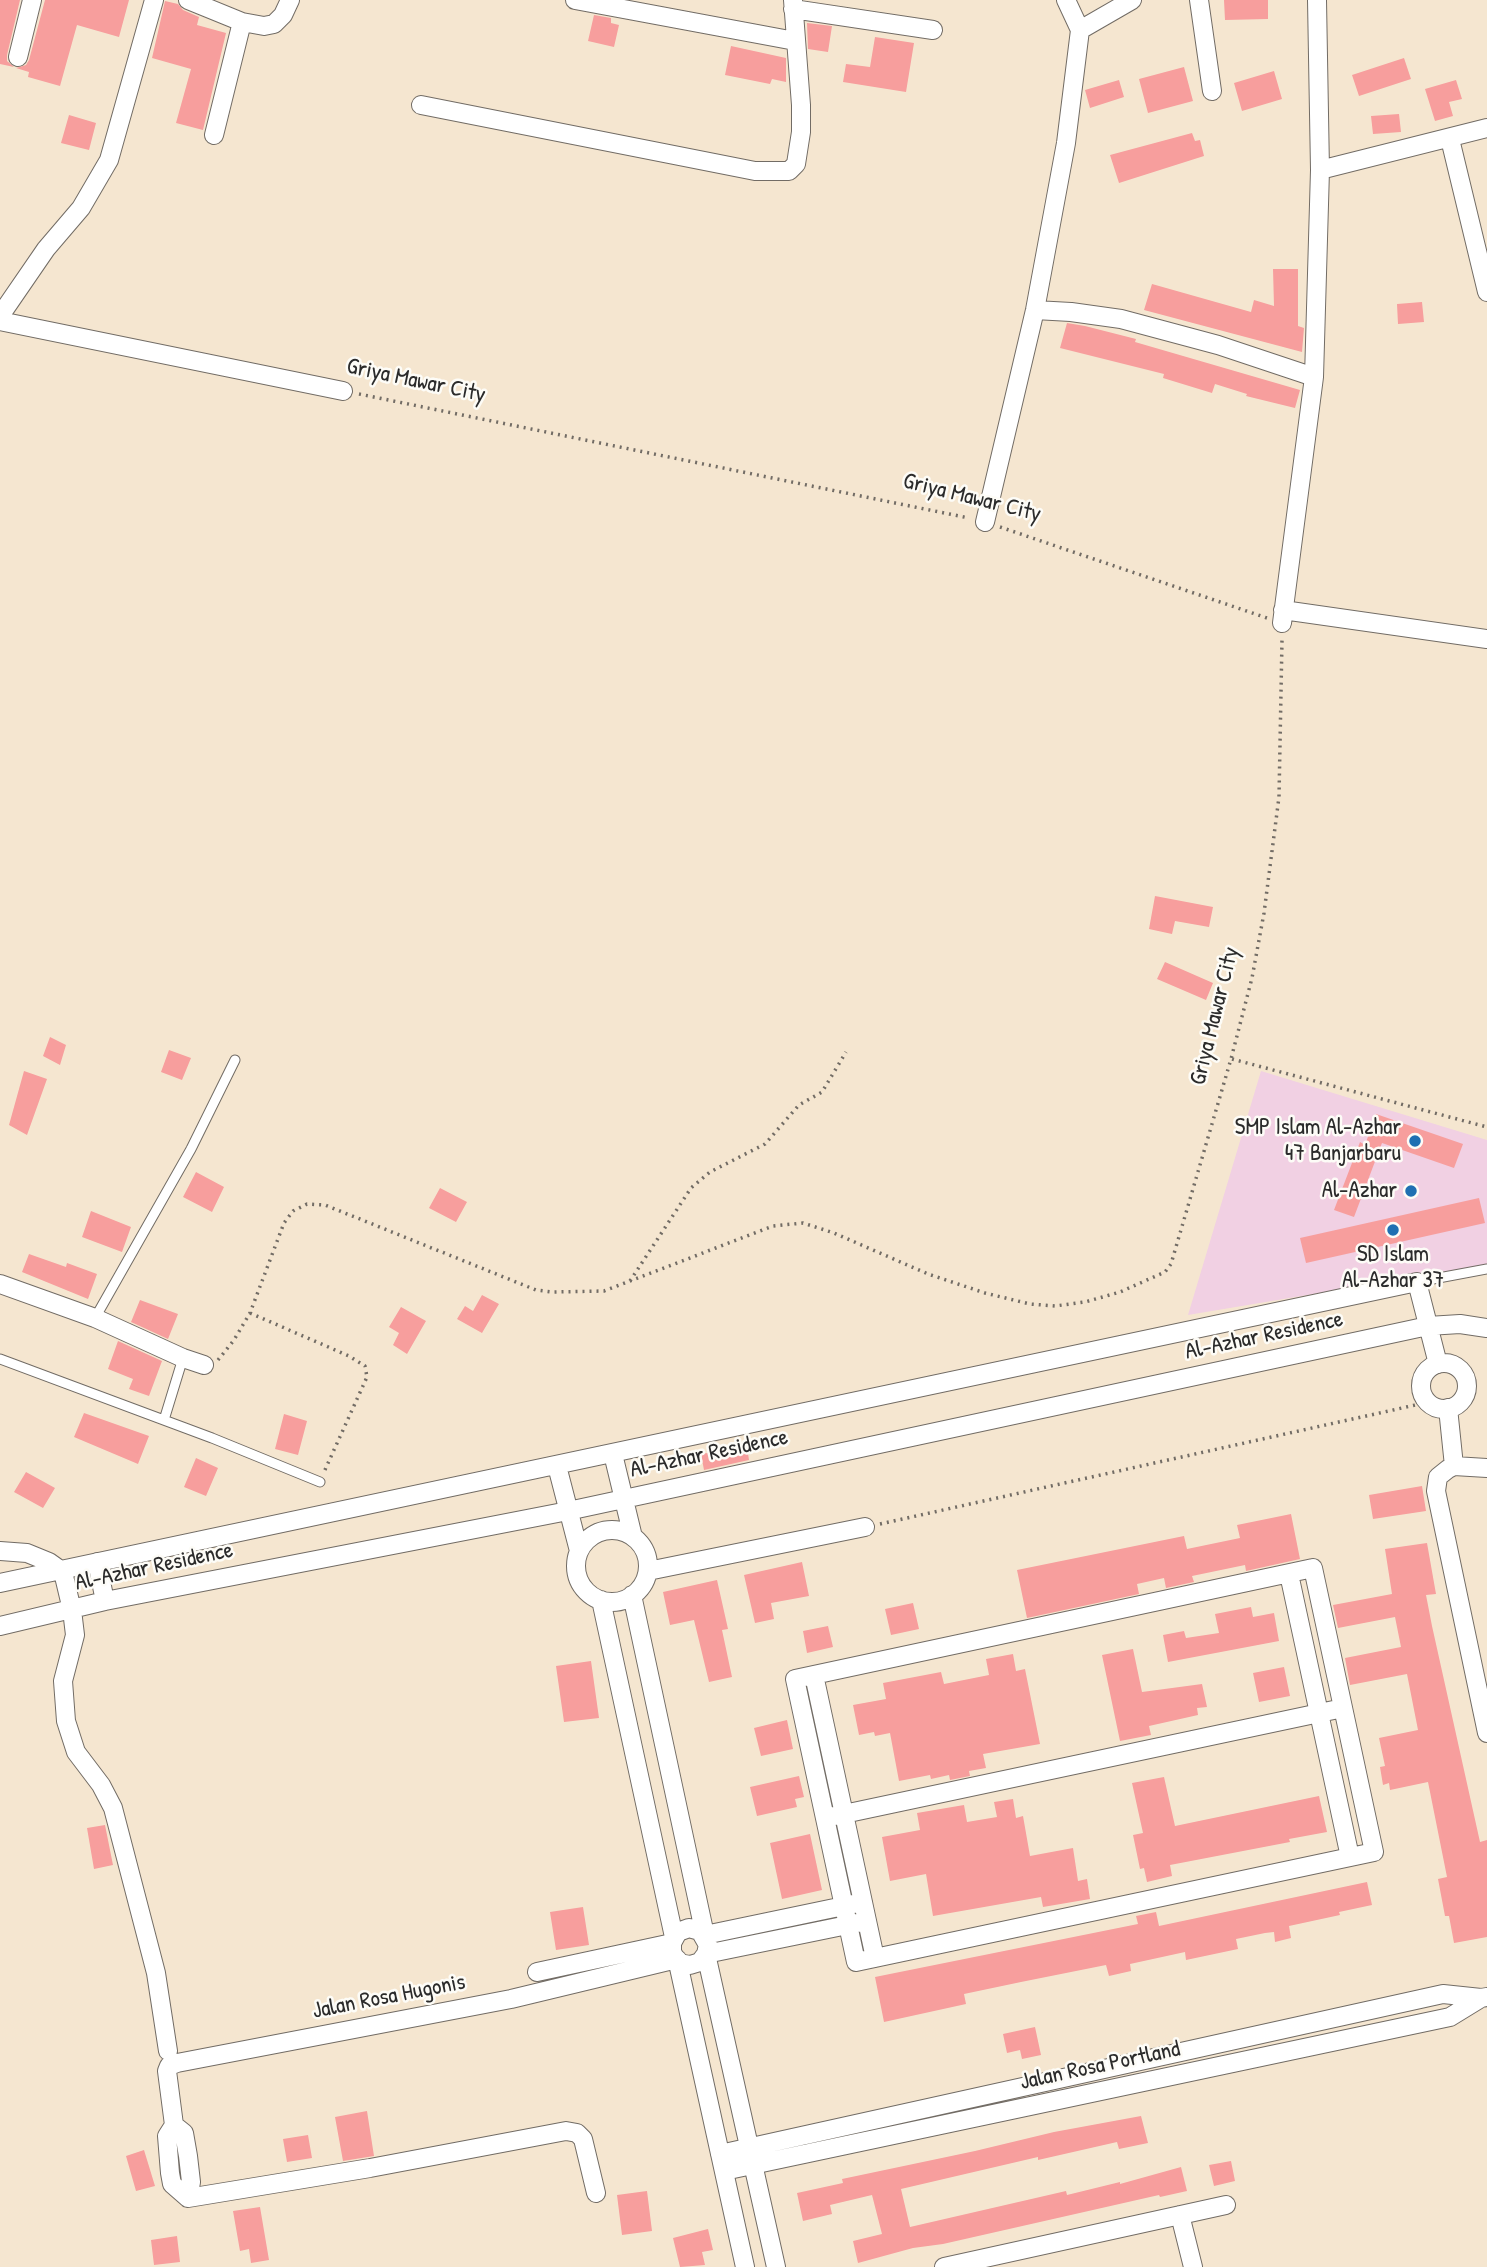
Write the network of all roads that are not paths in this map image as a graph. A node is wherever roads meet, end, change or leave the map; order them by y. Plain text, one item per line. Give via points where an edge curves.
1 (32, 0) edge
2 (154, 0) edge
3 (188, 0) edge
4 (290, 0) edge
5 (575, 0) edge
6 (1066, 0) edge
7 (1132, 0) edge
8 (1199, 0) edge
9 (1317, 0) edge
10 (793, 5) edge
11 (242, 22) junction
12 (933, 30) dead end
13 (1080, 30) junction
14 (795, 41) junction
15 (18, 57) dead end
16 (1212, 91) dead end
17 (421, 105) dead end
18 (1487, 128) edge
19 (214, 135) dead end
20 (1450, 139) junction
21 (1320, 170) junction
22 (1487, 292) edge
23 (1035, 310) junction
24 (0, 316) edge
25 (0, 321) edge
26 (1314, 377) junction
27 (343, 391) road end
28 (985, 522) road end
29 (1487, 639) edge
30 (235, 1060) dead end
31 (1487, 1269) edge
32 (1416, 1282) junction
33 (0, 1284) edge
34 (95, 1318) junction
35 (1428, 1326) junction
36 (1487, 1328) edge
37 (0, 1359) edge
38 (183, 1359) junction
39 (204, 1364) road end
40 (1438, 1364) junction
41 (1448, 1408) junction
42 (164, 1420) junction
43 (613, 1454) junction
44 (557, 1466) junction
45 (1454, 1466) junction
46 (1487, 1468) edge
47 (320, 1482) road end
48 (623, 1497) junction
49 (568, 1511) junction
50 (865, 1527) road end
51 (633, 1537) junction
52 (0, 1551) edge
53 (579, 1551) junction
54 (97, 1562) junction
55 (60, 1569) junction
56 (648, 1571) junction
57 (1289, 1574) junction
58 (0, 1583) edge
59 (632, 1595) junction
60 (601, 1600) junction
61 (105, 1601) junction
62 (72, 1610) junction
63 (0, 1626) edge
64 (644, 1652) junction
65 (613, 1659) junction
66 (814, 1675) junction
67 (1343, 1708) junction
68 (1319, 1713) junction
69 (1486, 1718) edge
70 (844, 1814) junction
71 (825, 1818) junction
72 (1350, 1857) junction
73 (863, 1902) junction
74 (844, 1906) junction
75 (867, 1921) junction
76 (848, 1925) junction
77 (705, 1935) junction
78 (675, 1951) junction
79 (706, 1954) junction
80 (875, 1958) junction
81 (537, 1972) dead end
82 (1484, 1997) edge
83 (168, 2051) dead end
84 (751, 2156) junction
85 (722, 2162) junction
86 (596, 2193) dead end
87 (1226, 2205) dead end
88 (1180, 2215) junction
89 (746, 2267) edge
90 (776, 2267) edge
91 (944, 2267) edge
92 (1193, 2267) edge

1 - 15 street
2 - 24 street via 109,160 81,208
3 - 11 street
4 - 11 street via 274,24
5 - 14 street
6 - 13 street
7 - 13 street
8 - 16 street
9 - 21 street
10 - 12 street
10 - 14 street
11 - 19 street
13 - 23 street via 1066,143
14 - 17 street via 802,105 798,158 793,168 782,172 755,172
18 - 20 street
20 - 21 street
20 - 22 street
21 - 26 street
23 - 26 street via 1121,319
23 - 28 street
25 - 27 street, Griya Mawar City
26 - 29 street via 1282,617
30 - 34 lane via 191,1149
31 - 32 lane
32 - 35 street
32 - 43 street, Al-Azhar Residence
33 - 34 street
34 - 38 street
35 - 36 street, Al-Azhar Residence
35 - 40 street
35 - 48 street, Al-Azhar Residence
37 - 42 lane
38 - 39 street
38 - 42 lane
40 - 41 street via 1427,1371 1424,1397
40 - 41 street via 1453,1364 1467,1381 1461,1402
41 - 45 street
42 - 47 lane
43 - 44 street, Al-Azhar Residence
43 - 48 street
44 - 49 street
44 - 54 street, Al-Azhar Residence
45 - 46 street
45 - 69 street via 1438,1477 1436,1491
48 - 49 street, Al-Azhar Residence
48 - 51 street
49 - 53 street
49 - 61 street, Al-Azhar Residence
50 - 56 street
51 - 53 street via 613,1530 603,1532
51 - 56 street via 645,1553
52 - 55 street via 27,1553
53 - 60 street via 576,1574 580,1585
54 - 55 street, Al-Azhar Residence
54 - 61 street
55 - 58 street, Al-Azhar Residence
55 - 62 street
56 - 59 street
57 - 66 street
57 - 67 street via 1313,1568
57 - 68 street
59 - 60 street via 617,1602
59 - 64 street
60 - 65 street
61 - 62 street, Al-Azhar Residence
62 - 63 street, Al-Azhar Residence
62 - 83 street via 75,1642 63,1681 66,1721 76,1752 113,1808 156,1973
64 - 65 street
64 - 77 street
65 - 78 street
66 - 70 street
66 - 71 street via 795,1679
67 - 68 street
67 - 72 street via 1374,1852
68 - 70 street
68 - 72 street
70 - 71 street
70 - 73 street
71 - 74 street
72 - 80 street
73 - 74 street
73 - 75 street
74 - 76 street
74 - 77 street
75 - 76 street
75 - 80 street
76 - 79 street
76 - 80 street via 856,1962
77 - 78 street via 689,1928 678,1932
77 - 79 street
78 - 79 street via 690,1965
78 - 81 street
78 - 85 street
78 - 86 street, Jalan Rosa Hugonis via 511,1999 177,2063 167,2071 174,2125 167,2136 170,2173 173,2184 188,2198 566,2131 583,2139
79 - 84 street
82 - 84 street, Jalan Rosa Portland via 1450,2017
84 - 85 street, Jalan Rosa Portland
84 - 90 street
85 - 89 street
87 - 88 street
88 - 91 street
88 - 92 street

